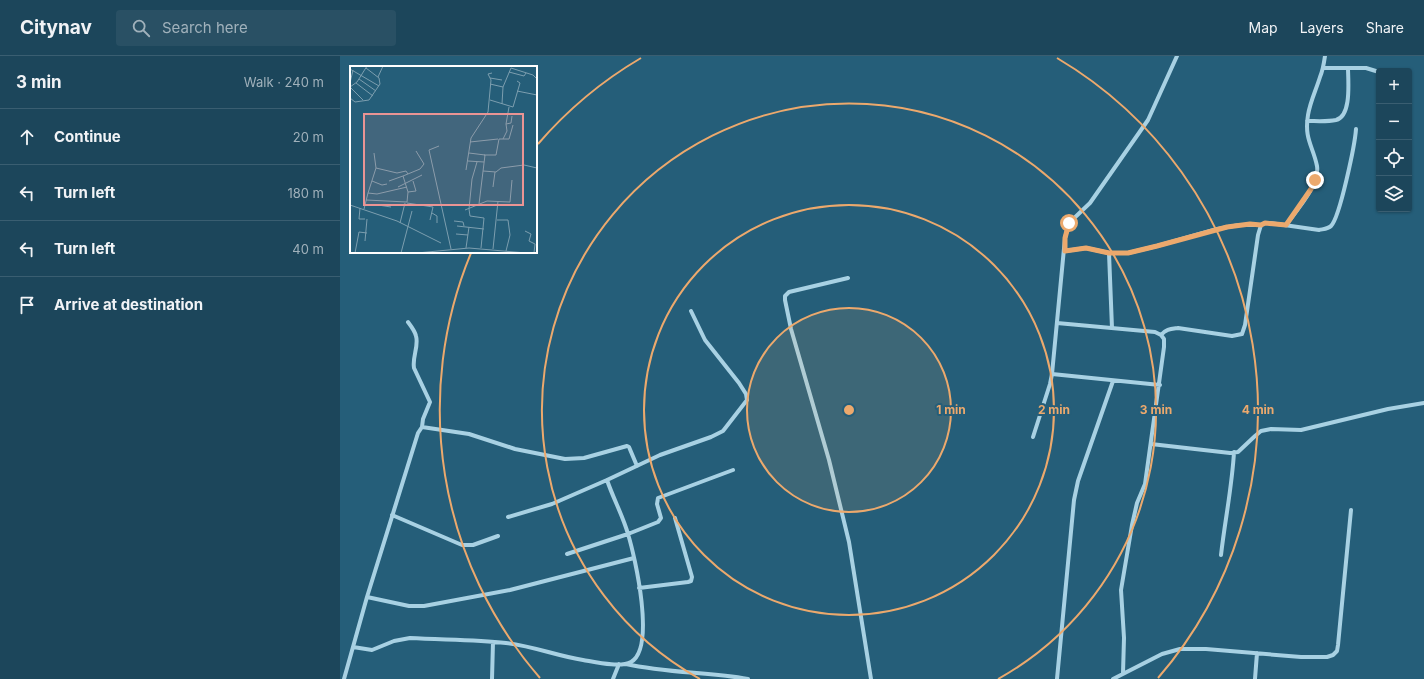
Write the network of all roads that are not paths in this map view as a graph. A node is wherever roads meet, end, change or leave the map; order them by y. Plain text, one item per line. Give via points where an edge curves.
1 (1177, 56) edge
2 (1325, 56) edge
3 (1323, 68) junction
4 (1348, 68) junction
5 (1376, 71) edge
6 (1307, 121) junction
7 (1356, 129) dead end
8 (1261, 225) junction
9 (1286, 225) junction
10 (1065, 251) junction
11 (1109, 253) junction
12 (848, 278) dead end
13 (690, 311) dead end
14 (408, 322) dead end
15 (1057, 323) junction
16 (1112, 328) junction
17 (1161, 334) junction
18 (1052, 374) junction
19 (1113, 381) junction
20 (1160, 385) junction
21 (1424, 403) edge
22 (422, 427) junction
23 (1033, 437) dead end
24 (1151, 444) junction
25 (1234, 452) junction
26 (637, 466) junction
27 (733, 470) dead end
28 (607, 480) junction
29 (1351, 510) dead end
30 (392, 515) junction
31 (508, 518) dead end
32 (675, 518) dead end
33 (628, 534) junction
34 (498, 536) dead end
35 (566, 554) dead end
36 (1221, 555) dead end
37 (634, 558) junction
38 (639, 588) junction
39 (367, 597) junction
40 (493, 642) junction
41 (353, 647) junction
42 (1257, 653) junction
43 (619, 664) junction
44 (626, 664) junction
45 (1123, 673) junction
46 (344, 679) edge
47 (492, 679) edge
48 (613, 679) edge
49 (748, 679) edge
50 (870, 679) edge
51 (1057, 679) edge
52 (1112, 679) edge
53 (1255, 679) edge

1 - 10 street via 1148,120 1090,203 1069,223
2 - 3 street
3 - 4 street
3 - 6 street via 1310,104
4 - 5 street
4 - 6 street via 1348,102 1343,115 1336,120
6 - 9 street via 1307,136 1317,173 1311,189
7 - 9 street via 1352,157 1331,226 1319,230
8 - 9 street
8 - 11 street via 1217,228 1138,251
8 - 17 street via 1242,334 1232,336 1178,328
10 - 11 street via 1086,248
10 - 15 street
11 - 16 street
12 - 50 street via 789,292 785,300 829,460 848,542
13 - 26 street via 705,340 739,383 747,400 723,431
14 - 22 street via 415,331 417,340 414,368 430,402
15 - 16 street
15 - 18 street
16 - 17 street
17 - 20 street via 1164,347
18 - 19 street
18 - 23 street
19 - 20 street
19 - 51 street via 1078,481 1074,500
20 - 24 street
21 - 25 street via 1301,430 1261,431 1238,452
22 - 26 street via 469,434 515,449 565,458 584,458 627,446
22 - 30 street
24 - 25 street
24 - 45 street via 1145,484 1132,525 1121,590
25 - 36 street
26 - 28 street
27 - 33 street via 658,498 661,518 658,522
28 - 31 street via 552,504
28 - 33 street
29 - 42 street via 1337,650 1327,657
30 - 34 street via 462,545 473,545
30 - 39 street
32 - 38 street via 691,580
33 - 35 street
33 - 37 street
37 - 38 street
37 - 39 street via 510,590 424,606 409,606
38 - 44 street via 644,622 643,635 634,660
39 - 41 street
40 - 41 street via 410,638 372,650
40 - 43 street via 532,647 579,660
40 - 47 street
41 - 46 street
42 - 45 street via 1206,648 1180,649 1162,654
42 - 53 street
43 - 44 street
43 - 48 street
44 - 49 street via 652,670
45 - 52 street

